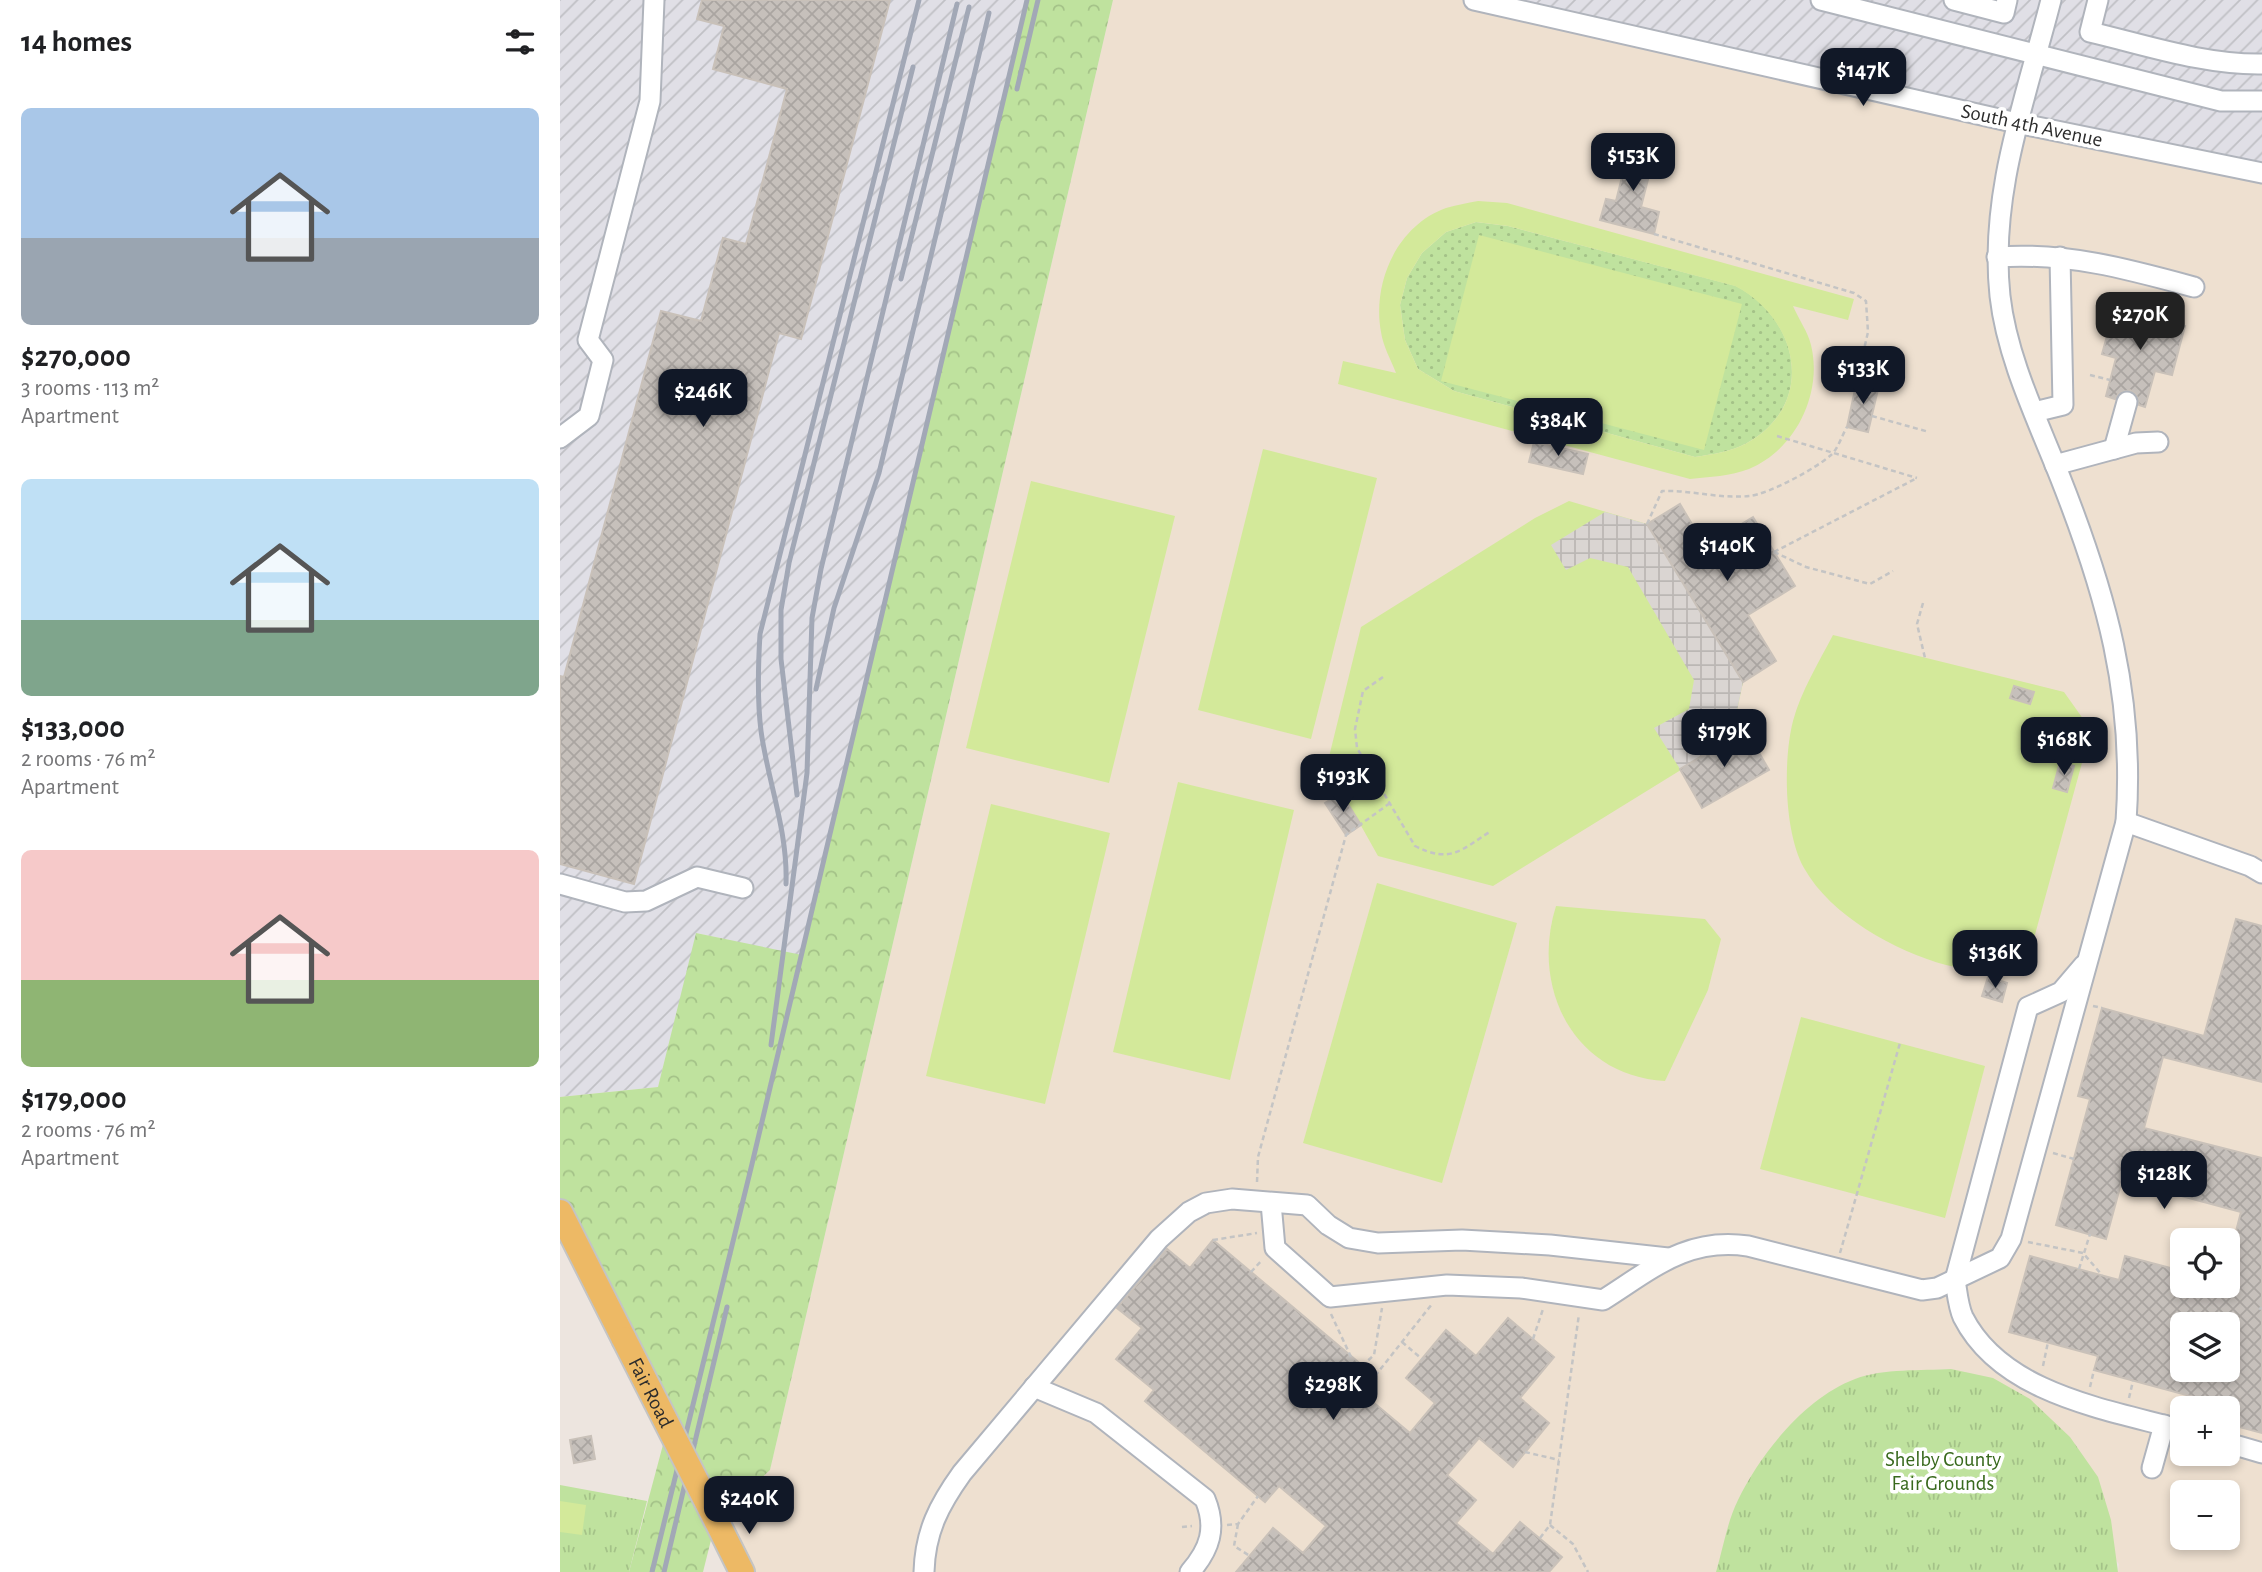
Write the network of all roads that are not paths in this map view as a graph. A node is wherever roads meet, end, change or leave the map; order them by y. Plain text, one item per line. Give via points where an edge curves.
1 (654, 0) edge
2 (1474, 0) edge
3 (1821, 0) edge
4 (1954, 0) edge
5 (2007, 0) edge
6 (2051, 0) edge
7 (2098, 0) edge
8 (2037, 54) junction
9 (2262, 64) edge
10 (2262, 101) edge
11 (2017, 123) junction
12 (2262, 173) edge
13 (1997, 257) junction
14 (2060, 257) junction
15 (2194, 287) dead end
16 (2127, 402) dead end
17 (2034, 412) junction
18 (560, 438) edge
19 (2158, 442) dead end
20 (2114, 449) junction
21 (2055, 465) junction
22 (2126, 822) junction
23 (2262, 873) edge
24 (560, 884) edge
25 (743, 888) dead end
26 (2087, 961) junction
27 (1264, 1202) junction
28 (560, 1212) edge
29 (1668, 1258) junction
30 (1955, 1280) junction
31 (1034, 1387) junction
32 (2170, 1427) edge
33 (2170, 1434) edge
34 (2240, 1447) edge
35 (2262, 1453) edge
36 (2152, 1468) dead end
37 (742, 1572) edge
38 (924, 1572) edge
39 (1190, 1572) edge

1 - 18 street via 650,101 588,340 603,360 589,416
2 - 11 street, South 4th Avenue
3 - 8 street
4 - 5 street via 2004,13
6 - 8 street
7 - 9 street via 2090,32 2200,58
8 - 10 street via 2221,101
8 - 11 street
11 - 12 street, South 4th Avenue
11 - 13 street via 1999,210
13 - 14 street
13 - 17 street via 2005,319
14 - 15 street
14 - 17 street via 2063,405
16 - 20 street
17 - 21 street
19 - 20 street
20 - 21 street
21 - 22 street via 2096,572 2119,660 2129,775
22 - 23 street
22 - 26 street
24 - 25 street via 625,902 646,901 697,877
26 - 30 street via 2061,992 2028,1007
26 - 30 street via 2011,1239 2000,1258
27 - 29 street via 1307,1205 1349,1238 1378,1243 1512,1242
27 - 29 street via 1275,1248 1330,1297 1447,1285 1603,1300
27 - 31 street via 1233,1199 1206,1203 1189,1212 1159,1239
28 - 37 main road, Fair Road, bridge
29 - 30 street via 1722,1242 1922,1290
30 - 32 street via 1962,1314 1978,1341 2001,1364 2062,1395
31 - 38 street via 940,1503 927,1535
31 - 39 street via 1096,1413 1205,1499 1213,1518 1211,1536 1204,1556
33 - 36 street
34 - 35 street

